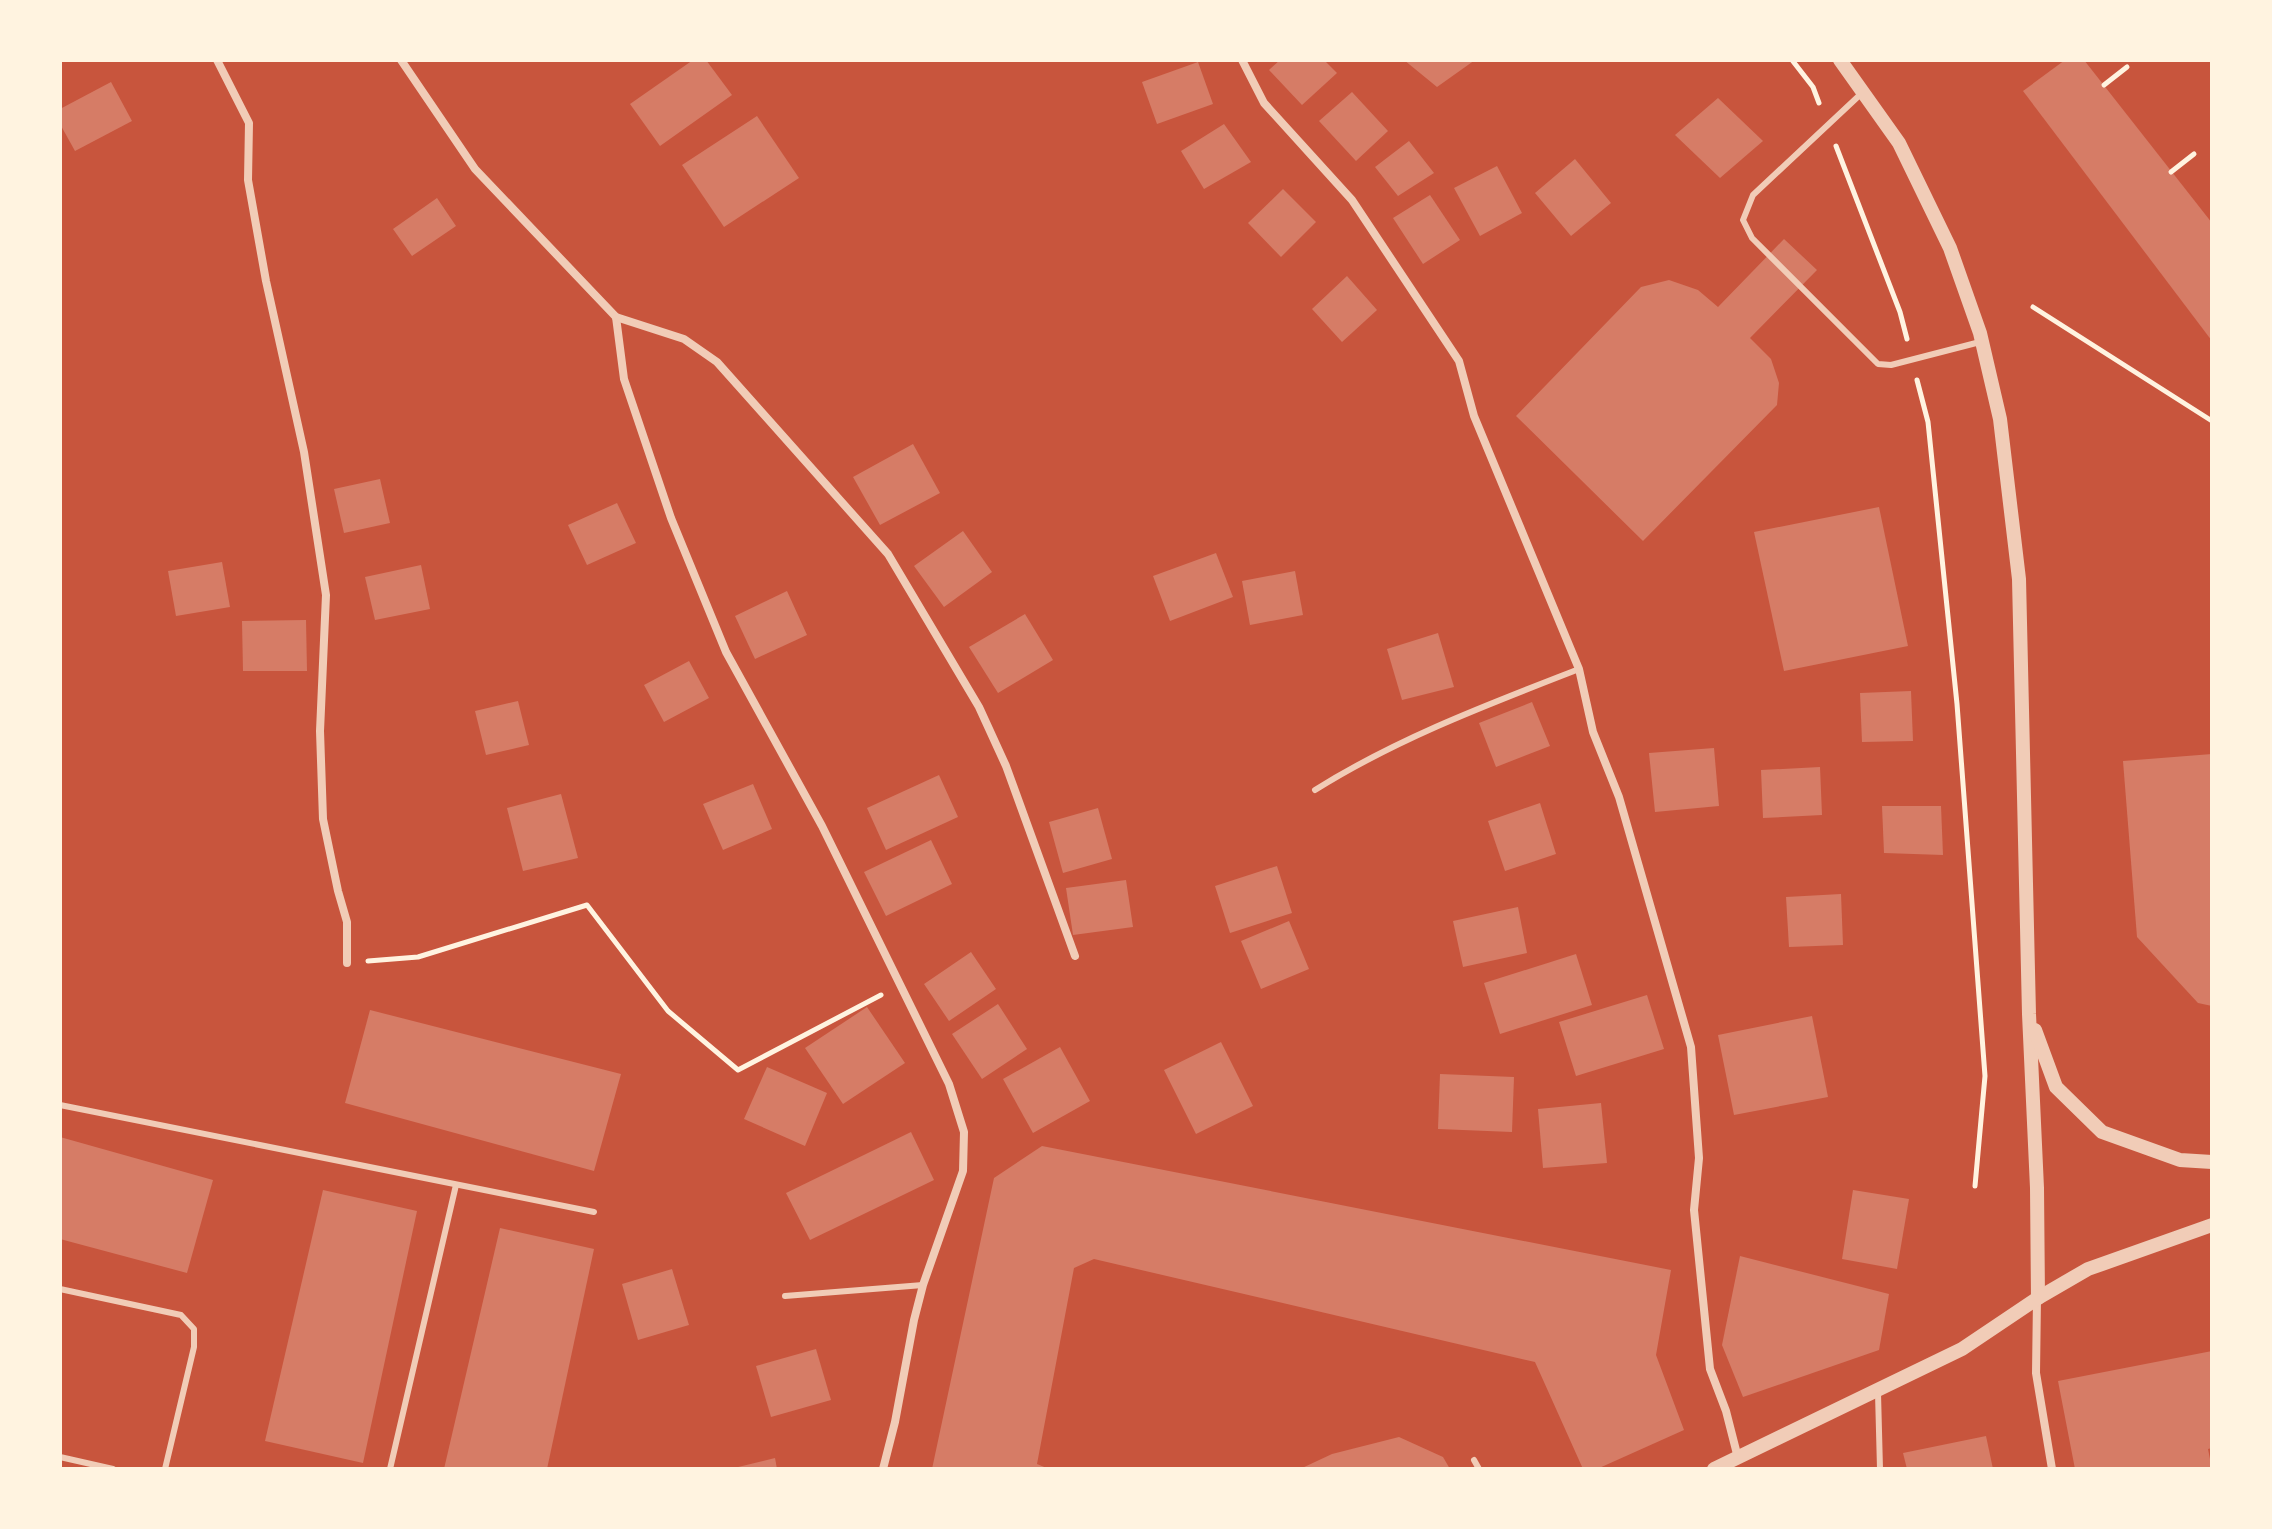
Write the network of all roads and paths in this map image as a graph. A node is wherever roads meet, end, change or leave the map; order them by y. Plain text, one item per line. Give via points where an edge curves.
1 (217, 60) edge
2 (401, 60) edge
3 (1242, 60) edge
4 (1792, 60) edge
5 (1840, 60) edge
6 (2127, 67) dead end
7 (2104, 85) dead end
8 (1863, 92) junction
9 (1828, 125) junction
10 (2194, 154) dead end
11 (2171, 172) dead end
12 (2033, 307) dead end
13 (616, 317) junction
14 (1982, 341) junction
15 (1912, 359) junction
16 (2212, 421) edge
17 (1579, 669) junction
18 (1315, 790) dead end
19 (1075, 956) dead end
20 (347, 963) joint
21 (900, 985) junction
22 (2029, 1014) junction
23 (60, 1105) edge
24 (2212, 1162) edge
25 (456, 1185) junction
26 (1975, 1186) dead end
27 (594, 1212) dead end
28 (2212, 1225) edge
29 (923, 1285) junction
30 (60, 1289) edge
31 (785, 1296) dead end
32 (2038, 1298) junction
33 (1878, 1391) junction
34 (60, 1457) edge
35 (1738, 1458) junction
36 (1474, 1460) dead end
37 (113, 1469) edge
38 (165, 1469) edge
39 (390, 1469) edge
40 (883, 1469) edge
41 (1479, 1469) edge
42 (1714, 1469) edge
43 (1880, 1469) edge
44 (2052, 1469) edge

1 - 20 street via 249,123 248,180 304,452 326,595 320,731 323,819 347,922
2 - 13 street via 475,169
3 - 17 street via 1264,103 1352,200 1459,361 1474,416
4 - 9 path via 1813,87
5 - 8 street
6 - 7 path
8 - 9 lane
8 - 14 street via 1899,143 1950,248
9 - 15 path via 1900,312
9 - 15 lane via 1753,195 1743,220 1752,238 1878,364
10 - 11 path
12 - 16 path
13 - 19 street via 684,339 717,362 888,554 979,707
13 - 21 street via 628,393 671,518 726,652 822,826
14 - 15 lane
14 - 22 street via 2000,419 2019,579
15 - 26 path via 1928,422 1964,797 1985,1076
17 - 18 lane via 1452,718
17 - 35 street via 1593,732 1619,797 1691,1047 1699,1158 1694,1210 1710,1369
20 - 21 path via 418,957 587,905 668,1011 738,1070
21 - 29 street via 949,1084 964,1132 963,1171
22 - 24 street via 2056,1087 2102,1132 2180,1160
22 - 32 street
23 - 25 lane
25 - 27 lane
25 - 39 lane
28 - 32 street via 2088,1269
29 - 31 lane
29 - 40 street
30 - 38 lane via 181,1315 194,1329
32 - 33 street via 1962,1349
32 - 44 street via 2036,1373
33 - 35 street
33 - 43 lane
34 - 37 lane
35 - 42 street
36 - 41 lane

